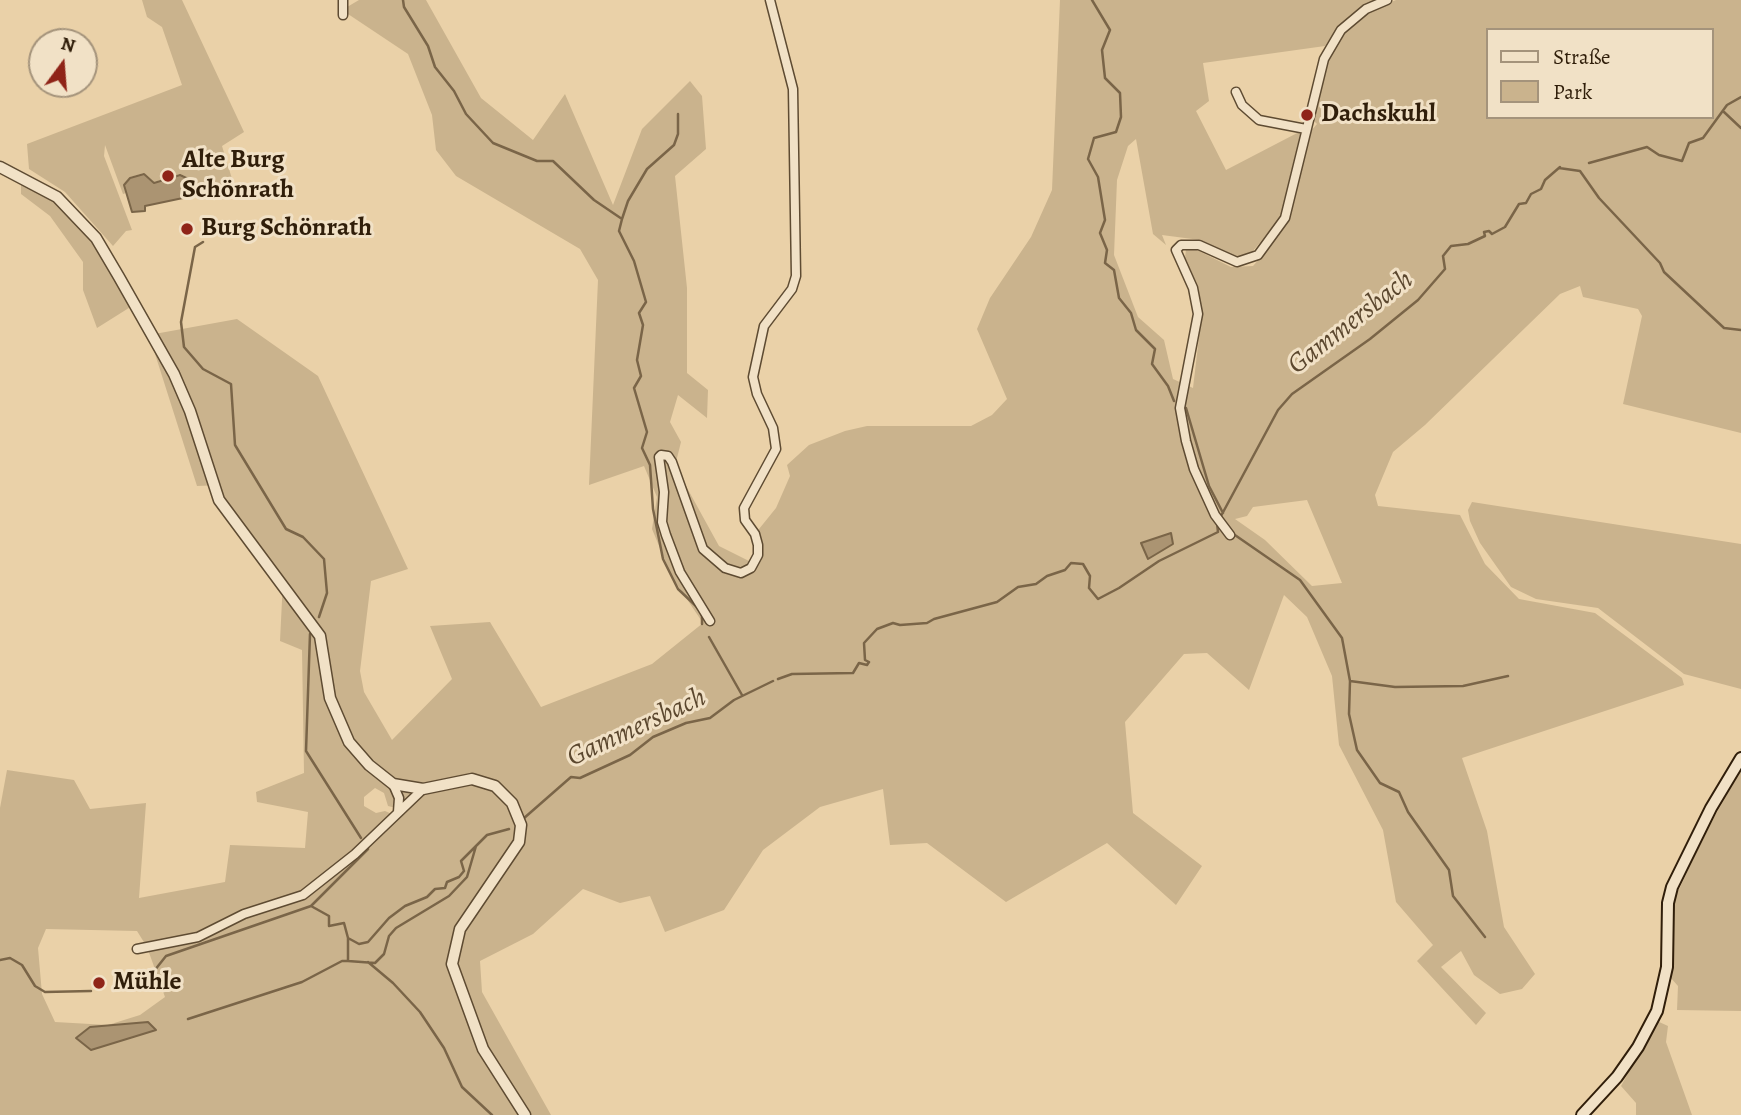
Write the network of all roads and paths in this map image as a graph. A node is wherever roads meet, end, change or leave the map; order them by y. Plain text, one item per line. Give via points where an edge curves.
1 (343, 0) edge
2 (770, 0) edge
3 (1387, 0) edge
4 (343, 15) dead end
5 (1236, 92) dead end
6 (1306, 129) junction
7 (0, 167) edge
8 (1230, 535) dead end
9 (710, 621) dead end
10 (1741, 758) edge
11 (393, 784) junction
12 (423, 789) junction
13 (397, 815) junction
14 (137, 949) dead end
15 (524, 1115) edge
16 (1581, 1115) edge

1 - 4 street
2 - 9 street via 793,89 796,276 792,289 764,326 753,377 773,428 776,449 744,508 758,555 751,568 741,573 713,561 703,549 673,462 667,456 659,457 666,535 680,572
3 - 6 street via 1366,9 1340,30 1324,59
5 - 6 street via 1242,105 1259,120
6 - 8 street via 1285,218 1258,255 1237,262 1199,245 1181,245 1176,250 1193,288 1198,313 1180,408 1186,441 1215,515
7 - 11 street via 57,197 96,238 174,374 219,500 320,636 330,698 349,742
10 - 16 main road via 1710,807 1672,887 1667,967 1657,1011 1617,1077
11 - 12 street
11 - 13 street via 399,798
12 - 13 street
12 - 15 street via 472,779 495,786 512,803 521,825 519,842 460,929 452,964 483,1049
13 - 14 street via 303,895 244,914 198,937

